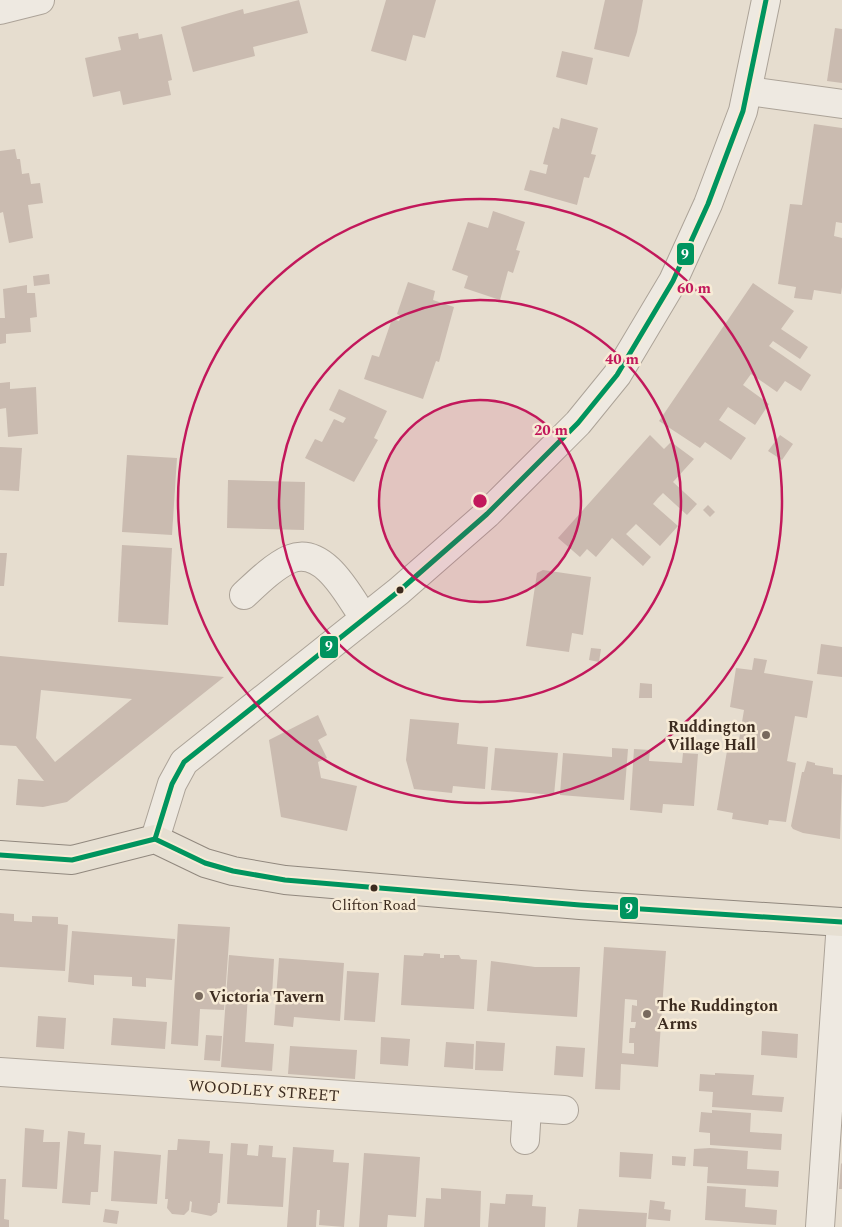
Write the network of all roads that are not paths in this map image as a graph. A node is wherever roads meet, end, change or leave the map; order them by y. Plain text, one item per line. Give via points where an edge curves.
1 (40, 0) edge
2 (766, 0) edge
3 (0, 10) edge
4 (748, 90) junction
5 (842, 104) edge
6 (244, 595) dead end
7 (364, 618) junction
8 (155, 839) junction
9 (0, 856) edge
10 (841, 922) edge
11 (0, 1072) edge
12 (527, 1108) junction
13 (564, 1110) dead end
14 (834, 1134) edge
15 (525, 1140) dead end
16 (820, 1227) edge

1 - 3 street
2 - 4 street
4 - 5 street
4 - 7 street via 731,147 692,242 659,307 617,375 578,423 487,514
6 - 7 street via 289,560 307,558 319,561 328,569
7 - 8 street via 184,762 172,784
8 - 9 main road via 72,860
8 - 10 main road via 205,863 285,880 552,903
10 - 14 street
11 - 12 street, WOODLEY STREET
12 - 13 street, WOODLEY STREET
12 - 15 street
14 - 16 street

